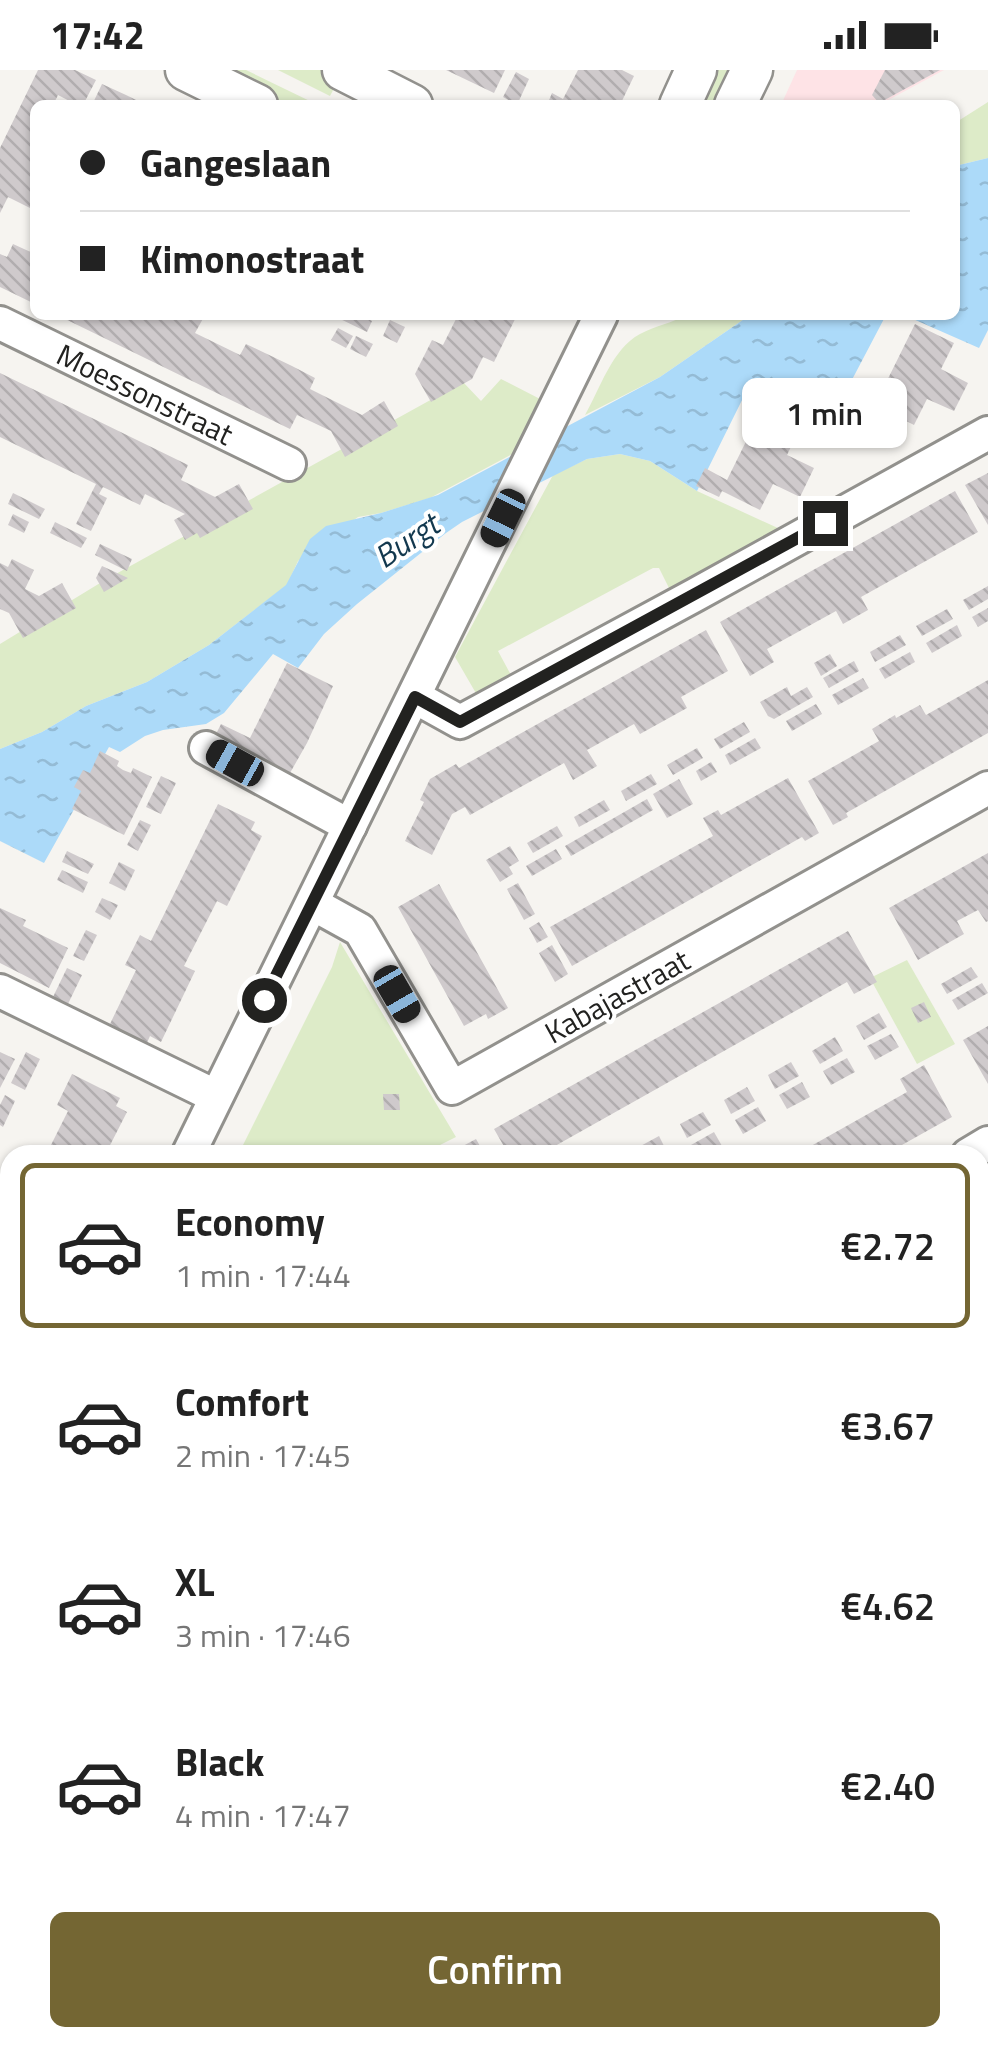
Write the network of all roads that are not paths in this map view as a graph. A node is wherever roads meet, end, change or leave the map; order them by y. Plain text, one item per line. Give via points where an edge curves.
1 (186, 70) edge
2 (343, 70) edge
3 (696, 70) edge
4 (752, 70) edge
5 (247, 100) edge
6 (402, 100) edge
7 (682, 100) edge
8 (737, 100) edge
9 (599, 320) edge
10 (0, 323) edge
11 (988, 432) edge
12 (290, 464) dead end
13 (415, 697) junction
14 (206, 748) dead end
15 (988, 788) edge
16 (350, 826) junction
17 (313, 904) junction
18 (0, 991) edge
19 (215, 1096) junction
20 (193, 1145) edge

1 - 5 street
2 - 6 street
3 - 7 street
4 - 8 street
9 - 13 street
10 - 12 street, Moessonstraat
11 - 13 street via 460,722
13 - 16 street
14 - 16 street
15 - 17 street, Kabajastraat via 452,1088 360,930
16 - 17 street
17 - 19 street
18 - 19 street
19 - 20 street

